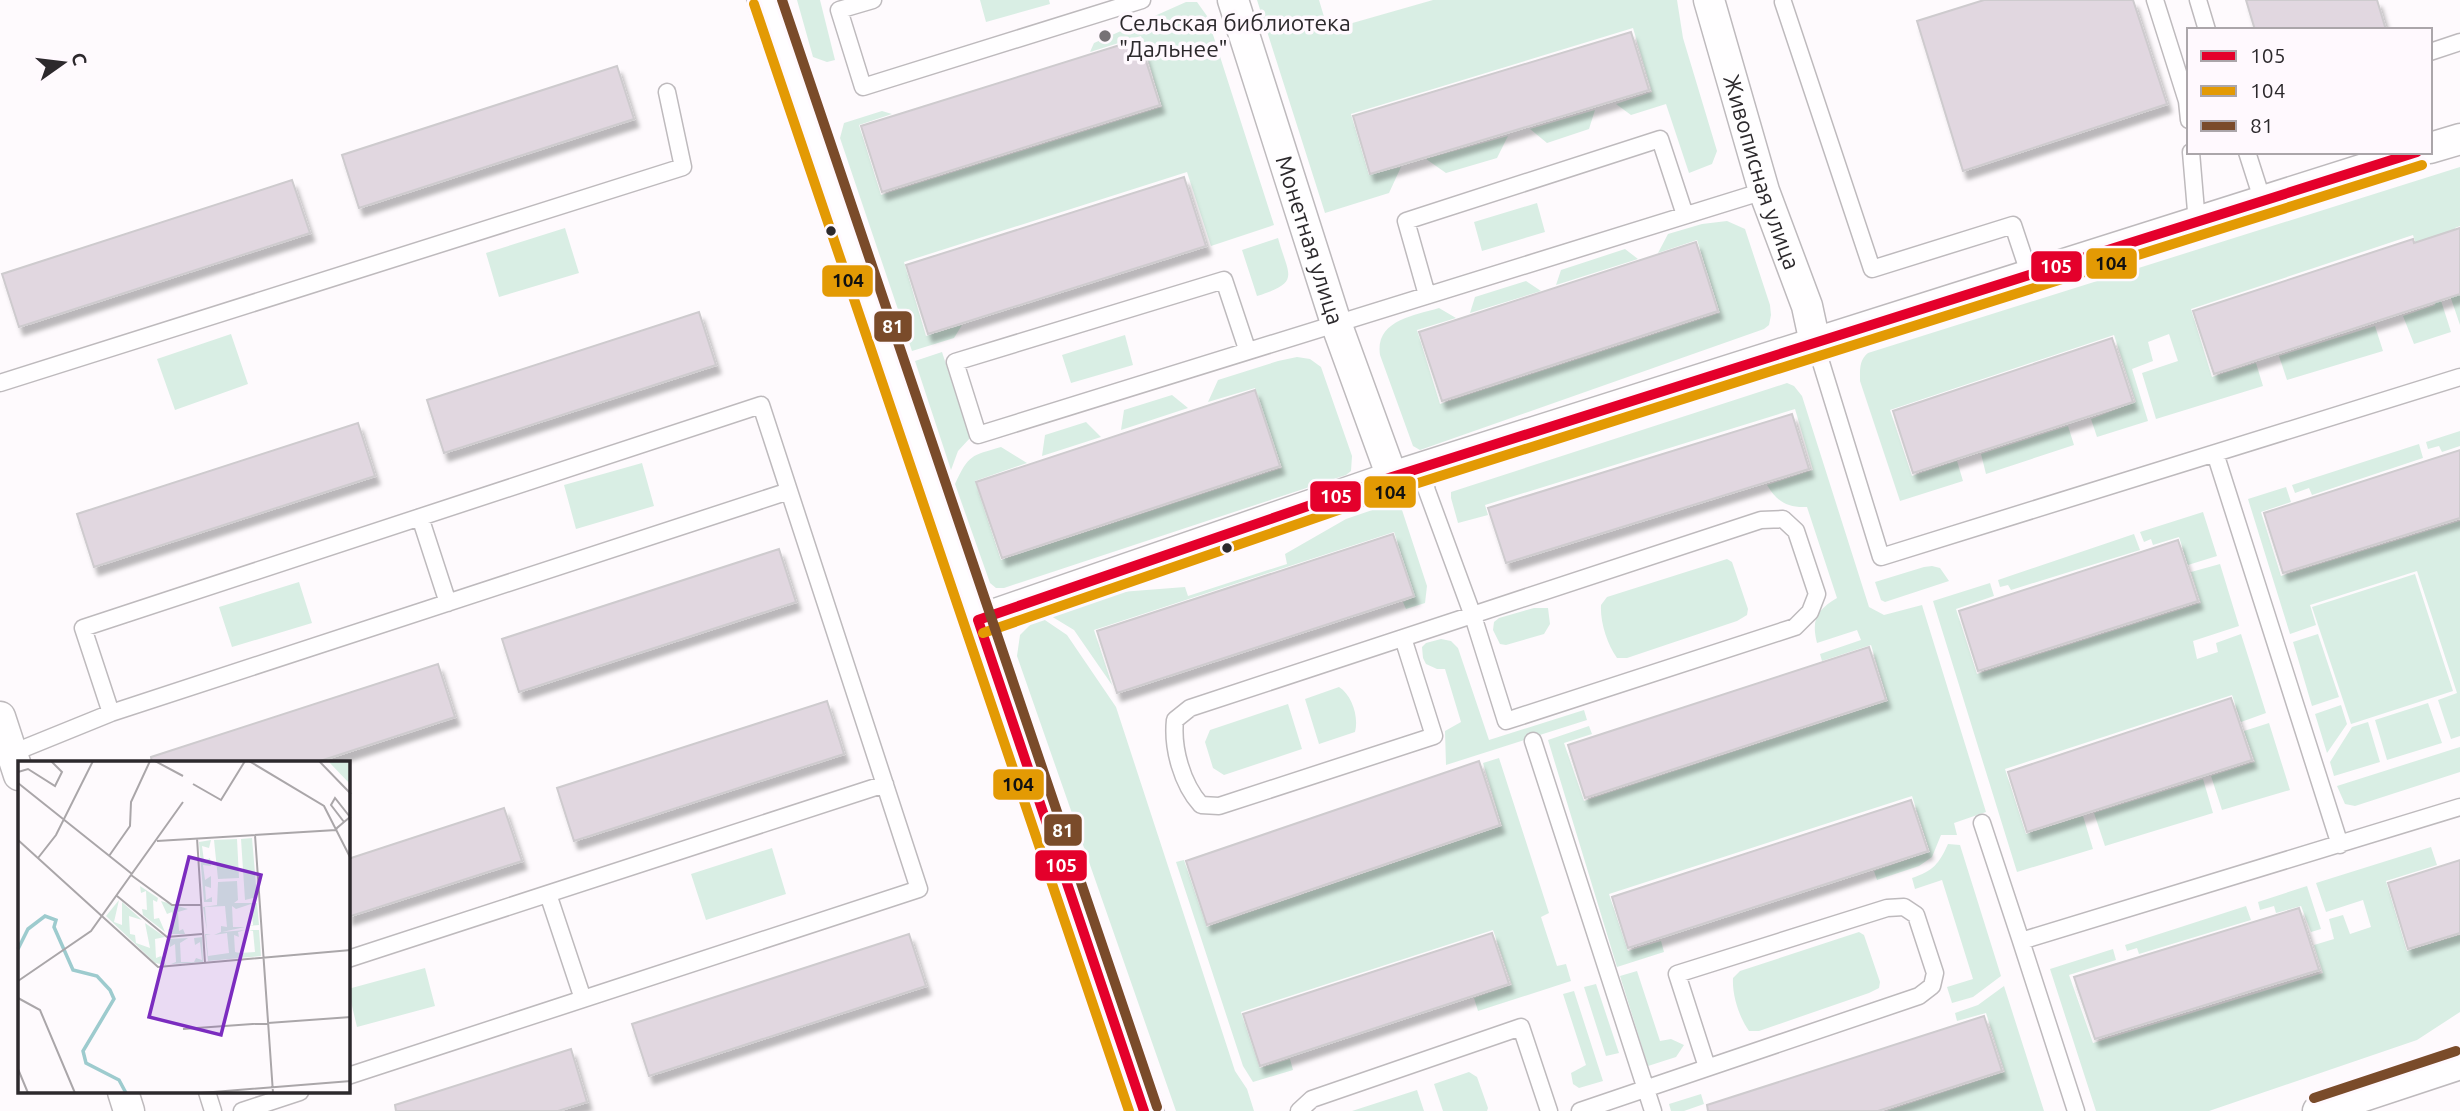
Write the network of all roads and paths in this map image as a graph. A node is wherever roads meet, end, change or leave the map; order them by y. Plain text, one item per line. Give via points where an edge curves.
1 (766, 0) edge
2 (873, 0) edge
3 (1142, 0) edge
4 (1233, 0) edge
5 (1709, 0) edge
6 (2155, 0) edge
7 (2198, 0) edge
8 (1783, 2) dead end
9 (2206, 28) edge
10 (2460, 43) edge
11 (2432, 51) edge
12 (667, 92) dead end
13 (2187, 101) edge
14 (2460, 139) edge
15 (2432, 147) edge
16 (2191, 154) edge
17 (2248, 154) edge
18 (2412, 154) edge
19 (1763, 191) junction
20 (2263, 202) junction
21 (1685, 215) junction
22 (2197, 223) junction
23 (2031, 276) junction
24 (1427, 295) junction
25 (1336, 323) junction
26 (1815, 343) junction
27 (1247, 349) dead end
28 (2460, 377) edge
29 (0, 383) edge
30 (2215, 453) junction
31 (1421, 468) junction
32 (1392, 477) junction
33 (789, 491) junction
34 (420, 517) junction
35 (448, 603) junction
36 (1473, 616) junction
37 (978, 620) junction
38 (1403, 638) junction
39 (111, 713) junction
40 (0, 717) edge
41 (1533, 741) dead end
42 (10, 762) edge
43 (885, 784) junction
44 (2460, 807) edge
45 (1982, 823) dead end
46 (2340, 845) junction
47 (548, 894) junction
48 (2021, 941) junction
49 (350, 958) edge
50 (583, 999) junction
51 (2460, 1064) edge
52 (1707, 1068) junction
53 (350, 1075) edge
54 (1646, 1088) junction
55 (124, 1094) edge
56 (208, 1094) edge
57 (294, 1094) edge
58 (129, 1111) edge
59 (213, 1111) edge
60 (242, 1111) edge
61 (1144, 1111) edge
62 (1299, 1111) edge
63 (1549, 1111) edge
64 (1580, 1111) edge
65 (1653, 1111) edge
66 (2076, 1111) edge
67 (2318, 1111) edge

1 - 37 street
2 - 3 lane via 839,10 863,87
4 - 25 street, Монетная улица
5 - 19 street, Живописная улица
6 - 13 lane
7 - 9 lane
8 - 23 lane via 1872,270 2012,225
10 - 11 lane
12 - 29 lane via 683,167
14 - 15 street
16 - 22 lane
17 - 20 lane
18 - 20 street
19 - 21 lane
19 - 26 street, Живописная улица via 1807,306
20 - 22 street
21 - 24 lane
21 - 24 lane via 1660,139 1406,222
22 - 23 street
23 - 26 street
24 - 25 lane
25 - 27 lane via 978,435 955,362 1224,280
25 - 32 street, Монетная улица
26 - 30 lane via 1881,557
26 - 31 street
28 - 30 lane
30 - 46 lane
31 - 32 street
31 - 36 lane
32 - 37 street
33 - 34 lane via 761,405
33 - 35 lane
33 - 43 lane
34 - 35 lane
34 - 39 lane via 83,628
35 - 39 lane
36 - 36 lane via 1506,722 1795,627 1810,612 1817,594 1796,531 1783,519 1761,520
36 - 38 lane
37 - 61 street
38 - 38 lane via 1190,708 1175,720 1173,738 1190,792 1201,805 1219,806 1434,736
39 - 42 lane
40 - 42 street
41 - 54 lane
43 - 47 lane
43 - 50 lane via 919,889
44 - 46 lane
45 - 48 lane
46 - 48 lane
47 - 49 lane
47 - 50 lane
48 - 66 lane
50 - 53 lane
51 - 67 street
52 - 52 lane via 1677,974 1887,908 1904,907 1916,915 1935,973 1932,986 1919,996
52 - 54 lane
54 - 64 lane
54 - 65 lane
55 - 58 street
56 - 59 lane
57 - 60 lane
62 - 63 lane via 1312,1099 1521,1027

